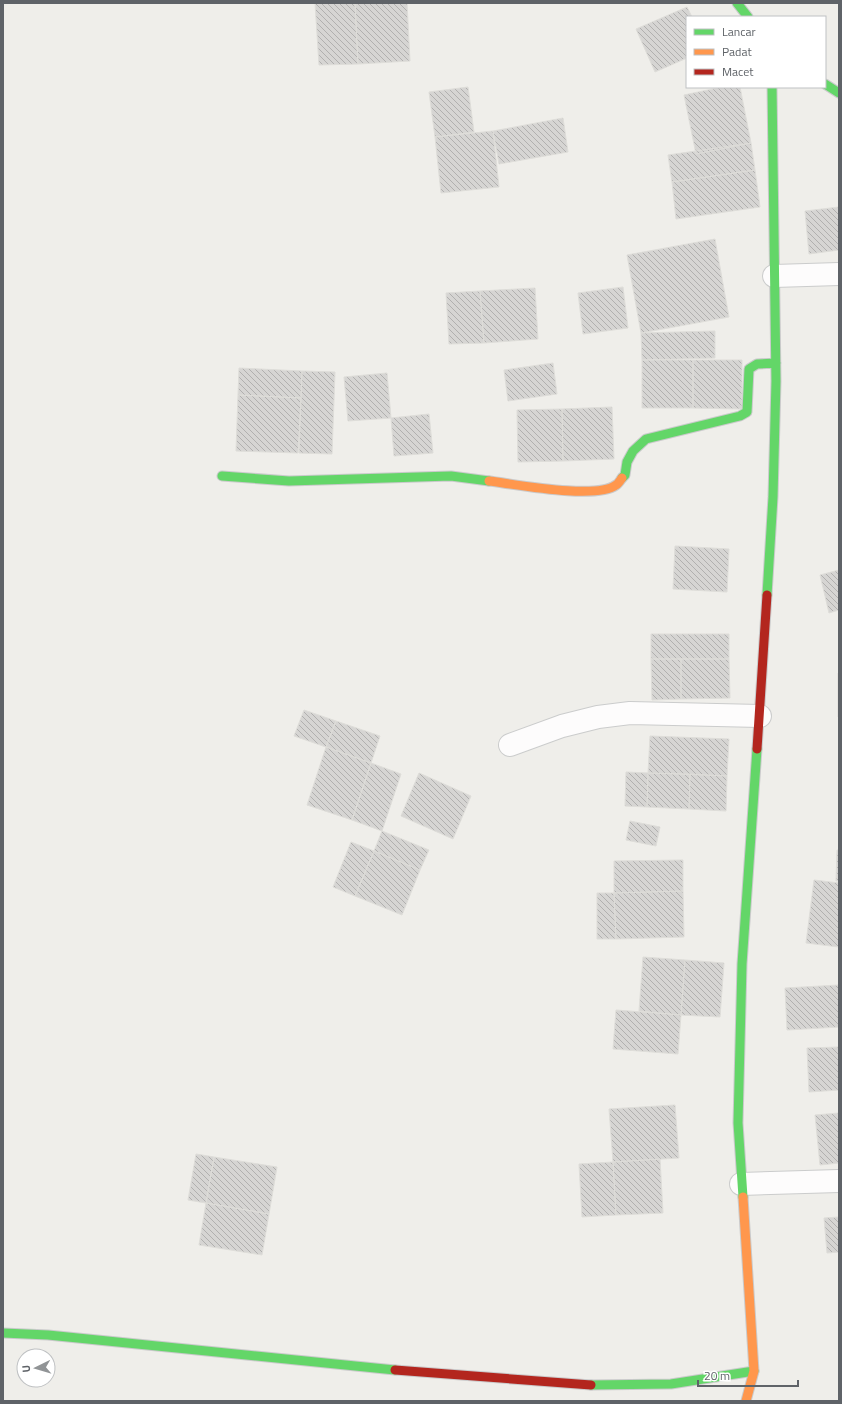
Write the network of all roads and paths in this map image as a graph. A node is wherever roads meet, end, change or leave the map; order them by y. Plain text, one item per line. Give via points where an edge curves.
1 (737, 3) edge
2 (747, 16) edge
3 (826, 85) edge
4 (772, 88) edge
5 (839, 93) edge
6 (839, 274) edge
7 (774, 276) junction
8 (776, 363) junction
9 (222, 476) dead end
10 (760, 716) junction
11 (510, 745) dead end
12 (839, 1181) edge
13 (741, 1184) junction
14 (3, 1333) edge
15 (754, 1371) junction
16 (746, 1401) edge

1 - 2 main road
3 - 5 main road
4 - 7 main road
6 - 7 street
7 - 8 main road
8 - 9 main road via 757,364 750,369 747,412 740,416 646,439 633,451 627,462 625,475 616,486 599,491 573,491 451,476 289,481
8 - 10 main road via 773,497
10 - 11 street via 630,713 598,716
10 - 13 main road via 742,964 738,1123
12 - 13 street
13 - 15 main road
14 - 15 main road via 48,1335 423,1374 579,1385 671,1384
15 - 16 main road

